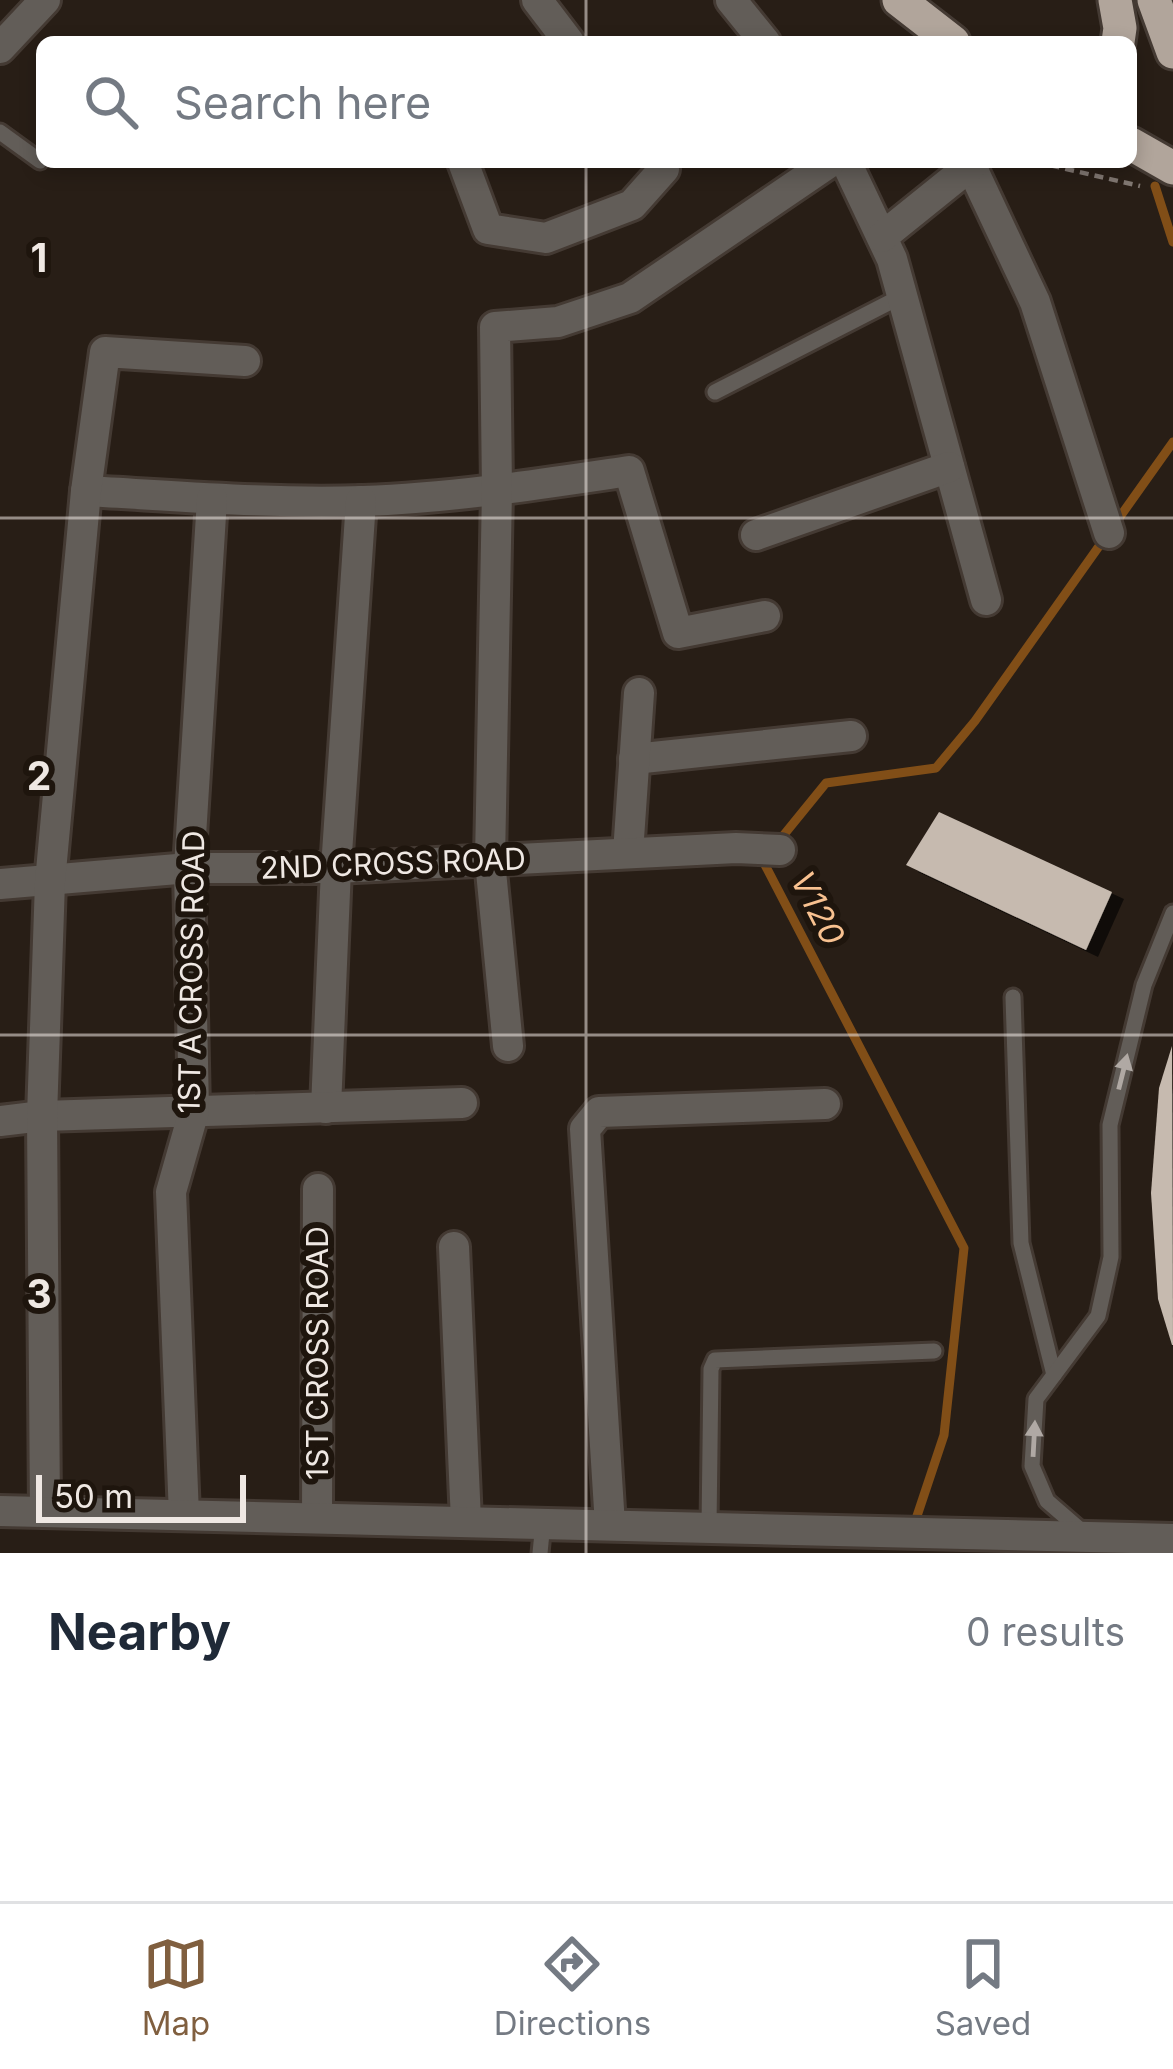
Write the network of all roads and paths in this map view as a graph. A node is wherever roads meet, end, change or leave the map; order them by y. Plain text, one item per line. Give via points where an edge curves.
1 (45, 0) edge
2 (537, 0) edge
3 (731, 0) edge
4 (898, 0) edge
5 (1115, 0) edge
6 (1154, 0) edge
7 (564, 36) edge
8 (760, 36) edge
9 (945, 36) edge
10 (1119, 36) edge
11 (0, 48) edge
12 (1173, 52) edge
13 (0, 132) edge
14 (1137, 150) edge
15 (36, 158) edge
16 (465, 168) edge
17 (663, 168) edge
18 (821, 168) edge
19 (848, 168) edge
20 (968, 168) edge
21 (975, 168) edge
22 (1082, 168) edge
23 (1160, 178) edge
24 (882, 237) junction
25 (902, 296) junction
26 (245, 361) dead end
27 (715, 392) dead end
28 (949, 467) junction
29 (86, 490) junction
30 (496, 490) junction
31 (212, 499) junction
32 (361, 501) junction
33 (1109, 533) dead end
34 (756, 535) dead end
35 (986, 600) dead end
36 (765, 616) dead end
37 (639, 693) dead end
38 (851, 736) dead end
39 (634, 759) junction
40 (758, 849) dead end
41 (628, 854) junction
42 (490, 861) junction
43 (190, 868) junction
44 (336, 868) junction
45 (50, 882) junction
46 (0, 884) edge
47 (1173, 913) edge
48 (1013, 998) dead end
49 (508, 1046) dead end
50 (462, 1103) dead end
51 (825, 1104) dead end
52 (326, 1108) junction
53 (194, 1111) junction
54 (42, 1115) junction
55 (0, 1121) edge
56 (318, 1189) dead end
57 (454, 1247) dead end
58 (934, 1351) dead end
59 (1054, 1375) junction
60 (0, 1511) edge
61 (45, 1513) junction
62 (184, 1515) junction
63 (317, 1518) junction
64 (466, 1522) junction
65 (610, 1525) junction
66 (710, 1526) junction
67 (1087, 1535) junction
68 (542, 1538) edge
69 (1173, 1539) edge
70 (1030, 1543) edge

1 - 11 street
2 - 7 street
3 - 8 street
4 - 9 highway
5 - 10 highway
6 - 12 highway
13 - 15 lane
14 - 23 highway
16 - 17 street via 488,229 546,238 632,205
18 - 30 street via 630,298 558,322 495,327
19 - 24 street
20 - 24 street
21 - 33 street via 1035,302
22 - 23 path
24 - 25 street
25 - 27 lane
25 - 28 street
26 - 29 street via 105,352
28 - 34 street
28 - 35 street
29 - 31 street
29 - 45 street
30 - 32 street
30 - 36 street via 629,471 678,634
30 - 42 street
31 - 32 street
31 - 43 street, 1ST A CROSS ROAD
32 - 44 street
37 - 39 street
38 - 39 street
39 - 41 street
40 - 41 street, 2ND CROSS ROAD
41 - 42 street, 2ND CROSS ROAD
42 - 44 street, 2ND CROSS ROAD
42 - 49 street
43 - 44 street, 2ND CROSS ROAD
43 - 45 street, 2ND CROSS ROAD
43 - 53 street, 1ST A CROSS ROAD
44 - 52 street
45 - 46 street, 2ND CROSS ROAD
45 - 54 street
59 -> 47 lane via 1098,1316 1111,1257 1110,1125 1144,985
48 - 59 lane via 1022,1244
50 - 52 street
51 - 65 street via 599,1112 585,1129
52 - 53 street
53 - 54 street
53 - 62 street, 1ST A CROSS ROAD via 171,1192
54 - 55 street
54 - 61 street
56 - 63 street, 1ST CROSS ROAD
57 - 64 street
58 - 66 lane via 715,1360
67 -> 59 lane via 1047,1501 1032,1466 1036,1399
60 - 61 street
61 - 62 street
62 - 63 street
63 - 64 street
64 - 68 street
65 - 66 street
65 - 68 street
66 - 70 street
67 - 69 street
67 - 70 street

